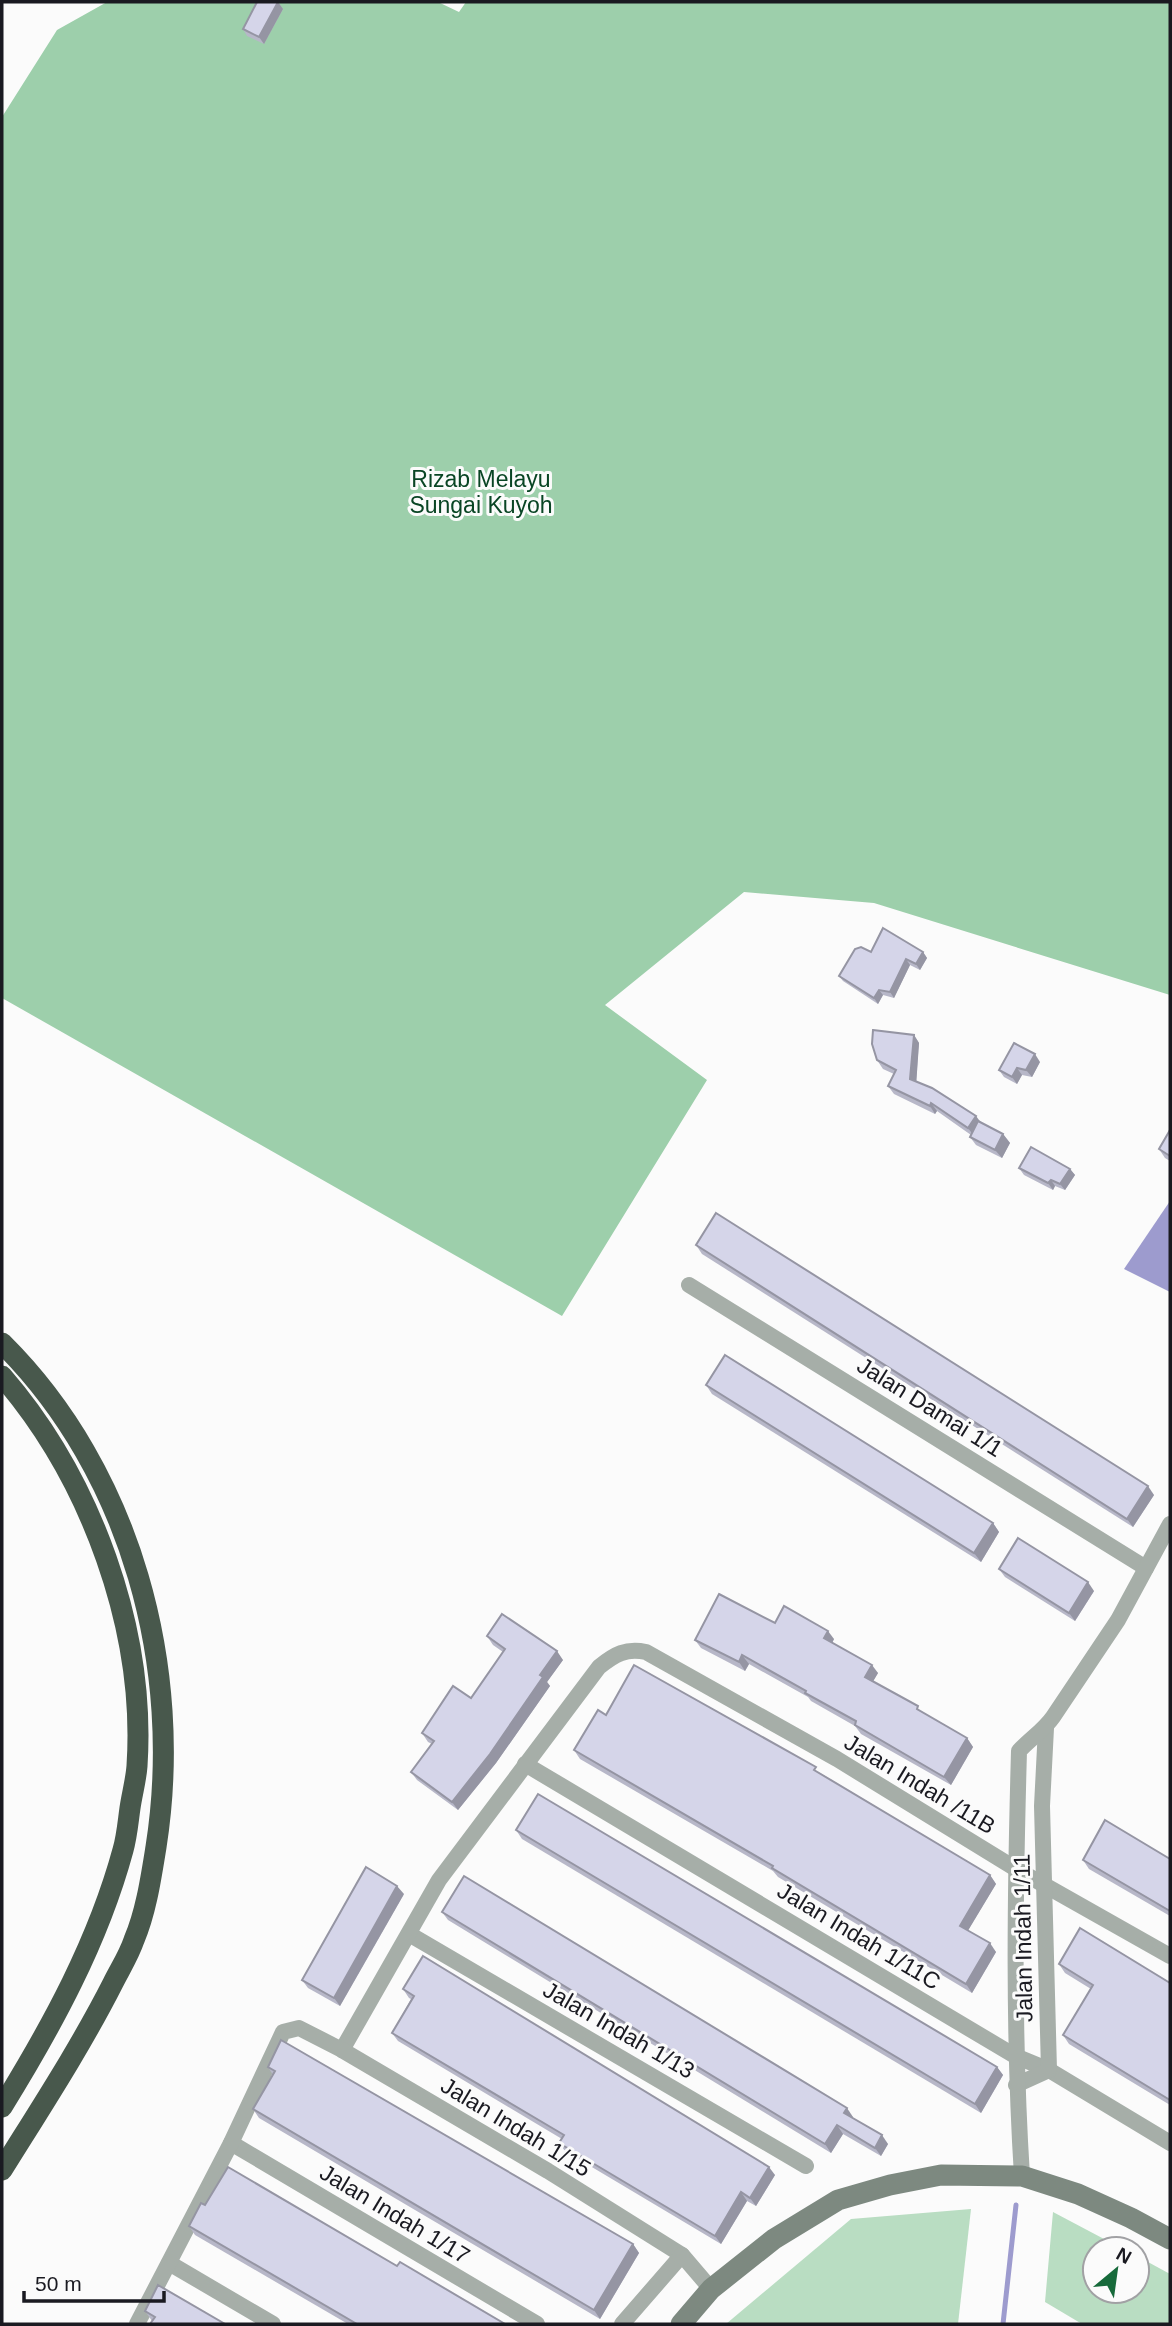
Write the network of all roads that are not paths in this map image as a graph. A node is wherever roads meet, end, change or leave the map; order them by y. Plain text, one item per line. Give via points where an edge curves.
1 (689, 1284) dead end
2 (2, 1343) edge
3 (2, 1376) edge
4 (1170, 1524) edge
5 (1146, 1567) junction
6 (1046, 1728) junction
7 (525, 1764) junction
8 (1016, 1869) junction
9 (1046, 1885) junction
10 (409, 1934) junction
11 (1170, 1956) edge
12 (342, 2050) junction
13 (1015, 2056) junction
14 (1049, 2070) junction
15 (1016, 2085) junction
16 (2, 2107) edge
17 (231, 2143) junction
18 (1170, 2143) edge
19 (806, 2166) dead end
20 (2, 2170) edge
21 (1022, 2176) junction
22 (1170, 2239) edge
23 (681, 2255) junction
24 (169, 2263) junction
25 (711, 2289) junction
26 (137, 2324) edge
27 (273, 2324) edge
28 (537, 2324) edge
29 (622, 2324) edge
30 (681, 2324) edge

1 - 5 street, Jalan Damai 1/1
2 - 20 highway via 51,1401 87,1457 136,1565 152,1625 164,1759 158,1839 135,1940
3 - 16 highway via 26,1403 57,1453 87,1510 115,1582 135,1683 137,1766 124,1847 103,1913 62,2004
4 - 5 street, Jalan Indah 1/11
5 - 6 street, Jalan Indah 1/11 via 1118,1620
6 - 8 street, Jalan Indah 1/11 via 1019,1751
6 - 9 street, Jalan Indah 1/11 via 1042,1806
7 - 8 street, Jalan Indah /11B via 599,1667 622,1652 646,1652 837,1759
7 - 10 street via 439,1880
7 - 13 street, Jalan Indah 1/11C
8 - 9 street, Jalan Indah /11B
8 - 13 street, Jalan Indah 1/11
9 - 11 street, Jalan Indah /11B
9 - 14 street, Jalan Indah 1/11
10 - 12 street
10 - 19 street, Jalan Indah 1/13
12 - 17 street, Jalan Indah 1/15 via 299,2028 282,2032
12 - 23 street, Jalan Indah 1/15
13 - 14 street, Jalan Indah 1/11C
13 - 15 street, Jalan Indah 1/11
14 - 15 street
14 - 18 street, Jalan Indah 1/11C
15 - 21 street, Jalan Indah 1/11
17 - 24 street
17 - 28 street, Jalan Indah 1/17
21 - 22 street via 1078,2194
21 - 25 street via 941,2175 838,2200 774,2239
23 - 25 street, Jalan Indah 1/15
23 - 29 street
24 - 26 street
24 - 27 street
25 - 30 street

